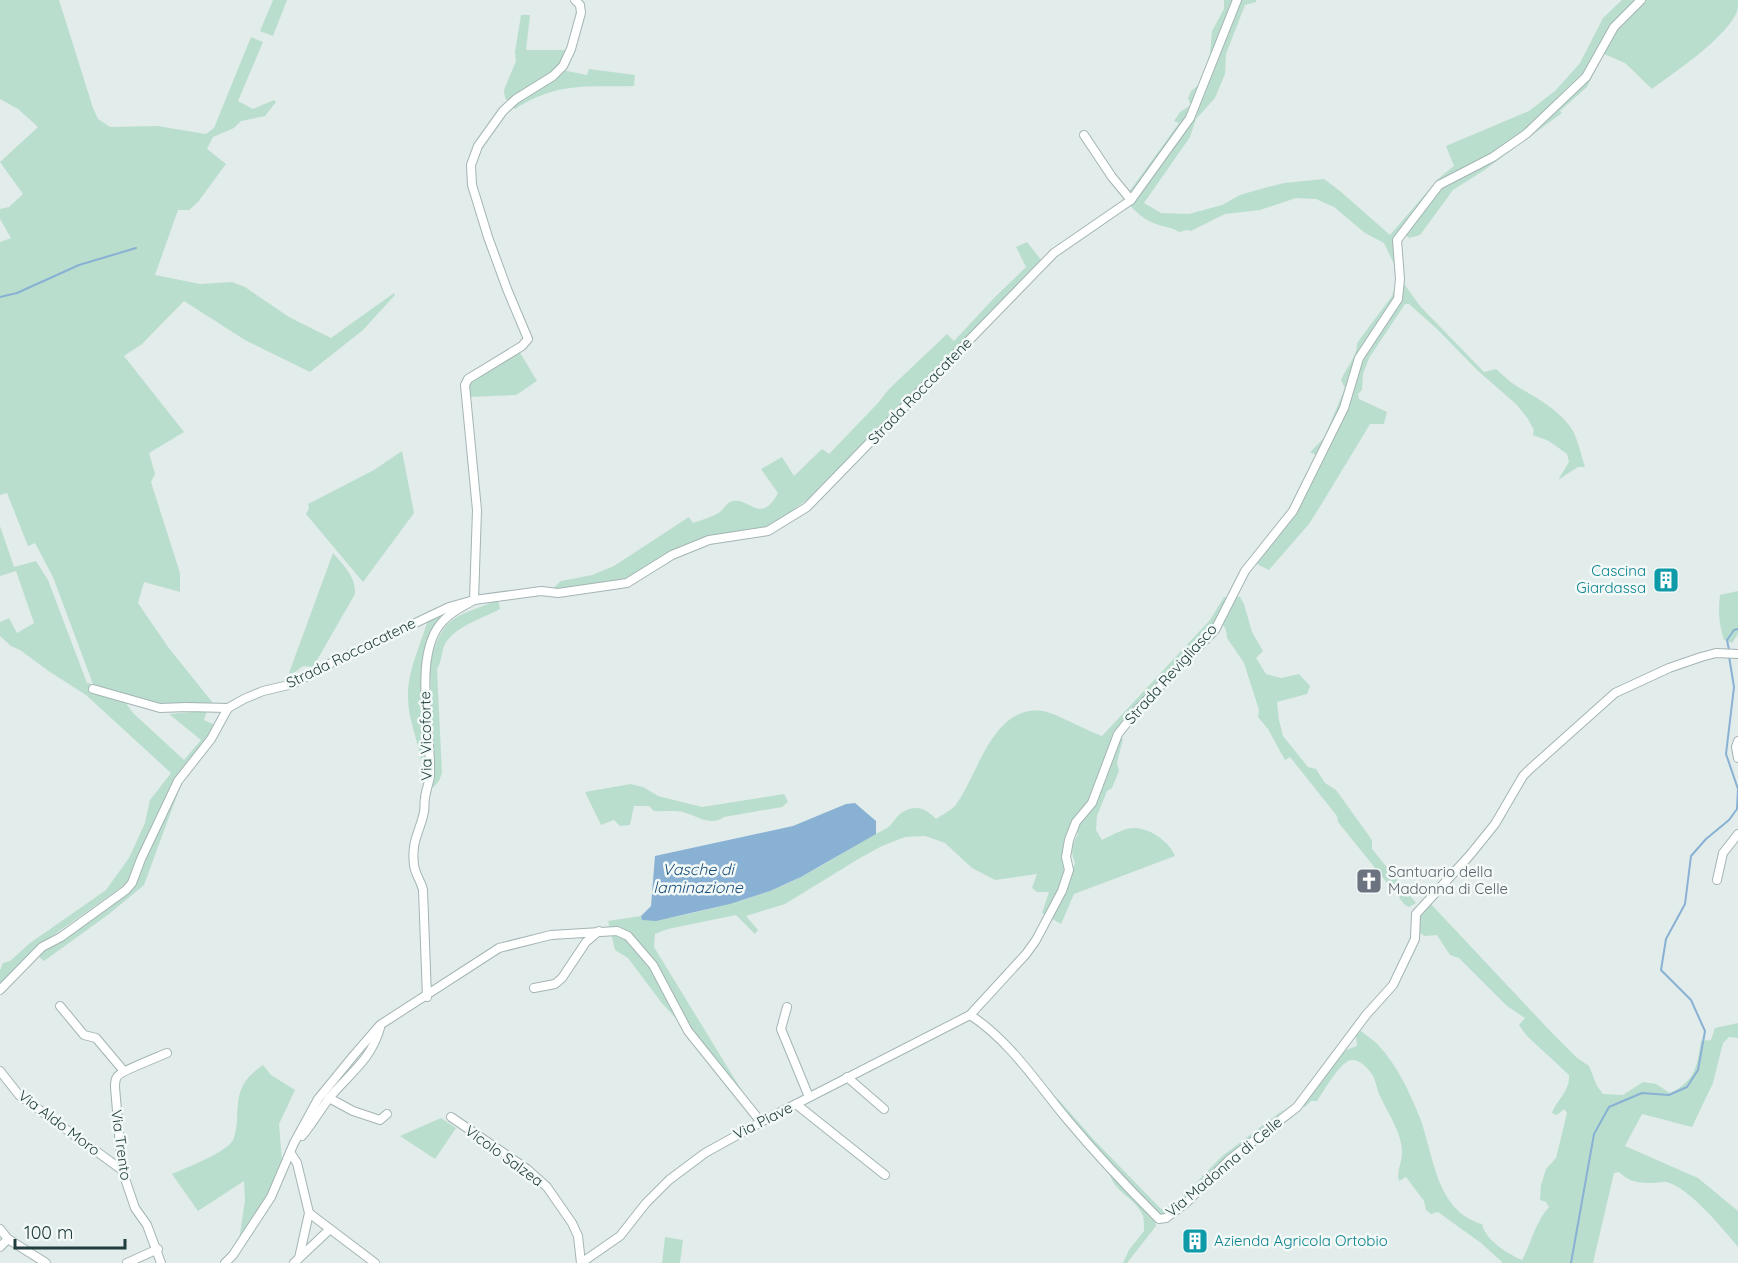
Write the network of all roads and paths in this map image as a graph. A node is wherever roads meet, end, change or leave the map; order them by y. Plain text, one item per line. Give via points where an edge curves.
1 (575, 0) edge
2 (1238, 0) edge
3 (1641, 0) edge
4 (1084, 135) dead end
5 (1131, 200) junction
6 (474, 600) junction
7 (1732, 654) edge
8 (93, 689) dead end
9 (228, 708) junction
10 (1738, 741) edge
11 (1738, 758) edge
12 (1738, 834) edge
13 (1717, 880) dead end
14 (599, 931) junction
15 (534, 988) dead end
16 (0, 990) edge
17 (427, 997) junction
18 (60, 1006) dead end
19 (787, 1007) dead end
20 (970, 1015) junction
21 (381, 1025) junction
22 (167, 1053) dead end
23 (123, 1070) junction
24 (0, 1071) edge
25 (847, 1077) junction
26 (808, 1097) junction
27 (329, 1098) junction
28 (796, 1104) junction
29 (884, 1109) dead end
30 (387, 1114) dead end
31 (450, 1117) dead end
32 (761, 1122) junction
33 (294, 1143) junction
34 (290, 1152) junction
35 (122, 1170) junction
36 (885, 1175) dead end
37 (309, 1213) junction
38 (330, 1228) junction
39 (0, 1229) edge
40 (8, 1239) junction
41 (0, 1247) edge
42 (158, 1250) junction
43 (296, 1260) edge
44 (46, 1263) edge
45 (127, 1263) edge
46 (161, 1263) edge
47 (225, 1263) edge
48 (375, 1263) edge
49 (581, 1263) edge

1 - 6 street via 581,13 568,58 553,76 509,104 478,146 470,169 488,237 528,339 465,385 477,510
2 - 5 street, Strada Roccacatene via 1190,118
3 - 20 street, Strada Revigliasco via 1614,27 1586,77 1526,134 1493,157 1439,185 1397,240 1398,299 1359,358 1344,408 1293,510 1245,571 1208,638 1118,734 1092,803 1076,822 1069,840 1069,870 1062,891 1036,940
4 - 5 street
5 - 6 street, Strada Roccacatene via 1054,253 807,507 768,531 709,540 672,555 627,584
6 - 9 street, Strada Roccacatene via 427,616 293,684 263,691
6 - 17 street, Via Vicoforte via 441,622 427,660 430,774 413,858 423,890
7 - 20 street, Via Madonna di Celle via 1716,653 1669,668 1615,693 1523,776 1495,824 1416,914 1415,939 1393,985 1297,1107 1229,1160 1166,1218 1160,1219 1109,1167 1007,1047
8 - 9 street, Strada Roccacatene via 160,708
9 - 16 street via 211,739 178,781 132,883 42,947
10 - 11 street
12 - 13 street via 1724,853
14 - 15 street via 586,942 562,978 555,984
14 - 17 street via 551,935 499,948
14 - 32 street via 617,931 639,948 653,965 688,1031
17 - 21 street
18 - 23 street via 84,1035 96,1038
19 - 26 street via 781,1029
20 - 25 street, Via Piave
21 - 27 street via 368,1056
21 - 33 street via 318,1099
22 - 23 street
23 - 35 street, Via Trento via 115,1087
24 - 35 street, Via Aldo Moro via 20,1095
25 - 26 street, Via Piave
25 - 29 street
26 - 28 street, Via Piave
27 - 30 street via 380,1120
27 - 33 street
28 - 32 street, Via Piave
28 - 36 street
31 - 49 street, Vicolo Salzea via 547,1186 578,1236
32 - 49 street, Via Piave via 705,1153 669,1180 620,1236
33 - 34 street
34 - 37 street via 297,1163
34 - 47 street via 271,1197
35 - 42 street, Via Trento via 135,1208
37 - 38 street
37 - 43 street
38 - 43 street
38 - 48 street
39 - 40 street
40 - 41 street
40 - 44 street
42 - 45 street
42 - 46 street, Via Trento

